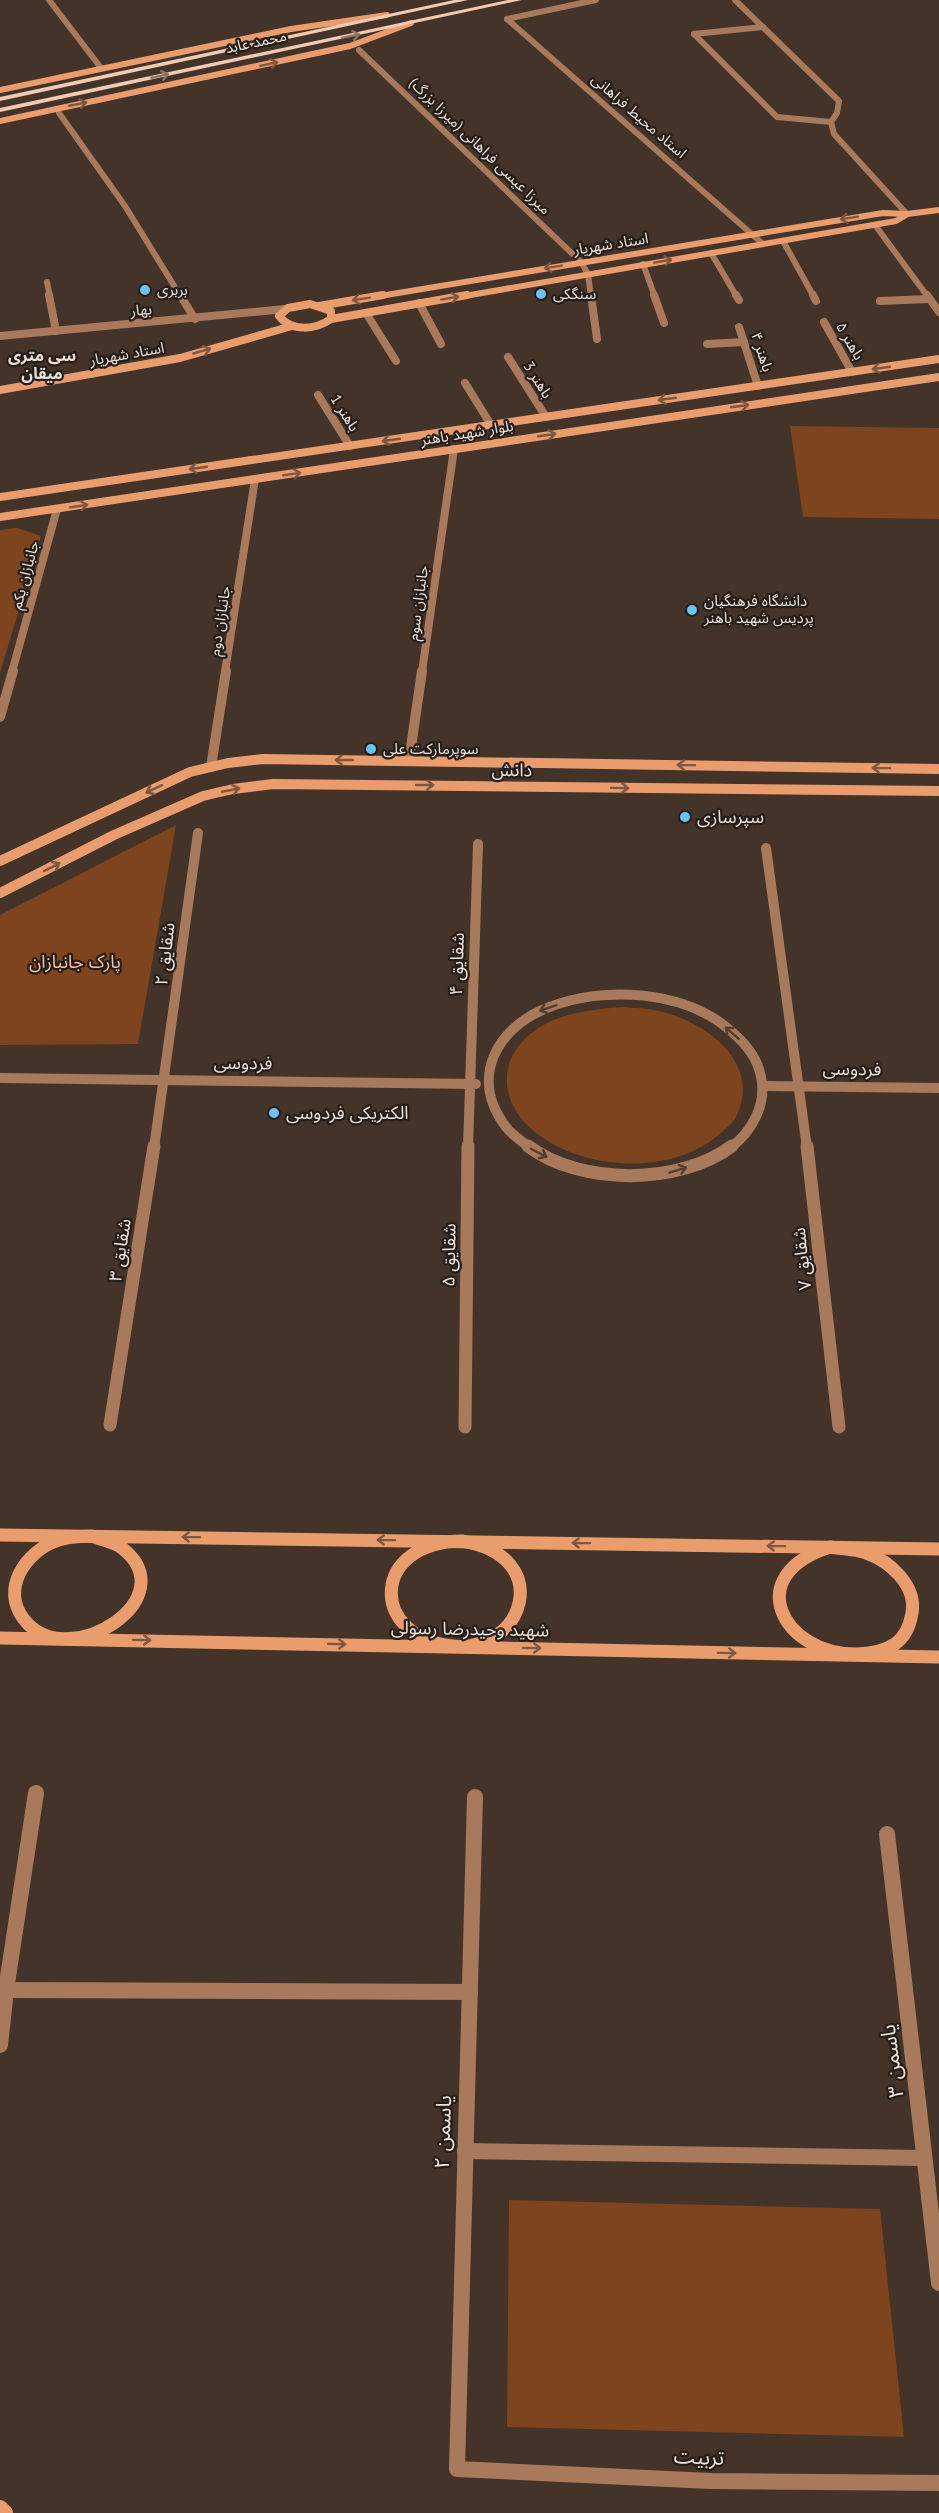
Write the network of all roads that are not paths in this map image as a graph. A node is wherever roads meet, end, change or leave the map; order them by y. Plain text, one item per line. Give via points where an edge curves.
1 (49, 0) edge
2 (464, 0) edge
3 (476, 0) edge
4 (518, 0) edge
5 (596, 0) edge
6 (735, 0) edge
7 (488, 6) junction
8 (394, 14) junction
9 (411, 23) junction
10 (763, 27) junction
11 (359, 50) dead end
12 (101, 68) junction
13 (0, 90) edge
14 (0, 99) edge
15 (0, 110) edge
16 (59, 113) dead end
17 (0, 121) edge
18 (831, 122) junction
19 (939, 210) edge
20 (907, 214) junction
21 (875, 225) junction
22 (753, 234) junction
23 (783, 241) junction
24 (763, 244) junction
25 (711, 253) junction
26 (581, 262) junction
27 (643, 264) junction
28 (588, 274) junction
29 (47, 282) dead end
30 (929, 299) junction
31 (739, 300) dead end
32 (816, 301) dead end
33 (880, 302) dead end
34 (419, 303) junction
35 (319, 306) junction
36 (285, 309) junction
37 (939, 312) edge
38 (366, 313) junction
39 (331, 319) junction
40 (195, 320) junction
41 (824, 322) dead end
42 (664, 323) dead end
43 (292, 326) junction
44 (739, 327) dead end
45 (56, 331) junction
46 (0, 336) edge
47 (597, 339) dead end
48 (744, 342) junction
49 (441, 344) dead end
50 (707, 344) dead end
51 (508, 357) dead end
52 (939, 359) edge
53 (396, 361) dead end
54 (852, 372) junction
55 (939, 377) edge
56 (465, 383) dead end
57 (758, 386) junction
58 (0, 390) edge
59 (318, 395) dead end
60 (546, 417) junction
61 (491, 425) junction
62 (350, 446) junction
63 (454, 449) junction
64 (255, 479) junction
65 (0, 497) edge
66 (57, 509) junction
67 (0, 518) edge
68 (0, 717) edge
69 (409, 761) junction
70 (211, 767) junction
71 (939, 769) edge
72 (939, 791) edge
73 (198, 833) dead end
74 (478, 844) dead end
75 (766, 848) dead end
76 (0, 861) edge
77 (0, 893) edge
78 (0, 1077) edge
79 (165, 1080) junction
80 (469, 1084) junction
81 (486, 1084) junction
82 (764, 1086) junction
83 (800, 1086) junction
84 (939, 1088) edge
85 (110, 1425) dead end
86 (465, 1427) dead end
87 (839, 1427) dead end
88 (0, 1535) edge
89 (92, 1536) junction
90 (462, 1540) junction
91 (851, 1547) junction
92 (939, 1549) edge
93 (0, 1638) edge
94 (68, 1639) junction
95 (460, 1646) junction
96 (853, 1656) junction
97 (939, 1657) edge
98 (36, 1793) dead end
99 (475, 1797) dead end
100 (886, 1834) dead end
101 (6, 1990) junction
102 (470, 1992) junction
103 (0, 2044) edge
104 (465, 2151) junction
105 (924, 2158) junction
106 (939, 2283) edge
107 (457, 2469) joint
108 (939, 2483) edge
109 (0, 2508) edge
110 (4, 2513) edge

1 - 12 street
2 - 8 main road, محمد عابد
3 - 7 main road
4 - 7 main road, محمد عابد
5 - 22 street, استاد محیط فراهانی via 507,18
6 - 10 street
7 - 9 main road, محمد عابد
8 - 12 street via 291,29
8 - 14 main road, محمد عابد
15 -> 9 main road, محمد عابد
17 -> 9 street via 350,46
10 - 18 street via 839,101
10 - 18 street via 694,34 777,117
11 - 26 street, میرزا عیسی فراهانی (میرزا بزرگ)
12 - 13 street
16 - 40 street via 125,206
18 - 20 street via 834,134
19 - 20 street, استاد شهریار
20 - 21 street, استاد شهریار via 896,221
20 -> 22 street, استاد شهریار via 884,213
21 - 23 street, استاد شهریار
21 - 30 street
22 - 24 street, استاد محیط فراهانی
22 - 26 street, استاد شهریار
23 - 24 street, استاد شهریار
23 - 32 street
24 - 25 street, استاد شهریار
27 -> 25 street, استاد شهریار
25 - 31 street
26 - 28 street, میرزا عیسی فراهانی (میرزا بزرگ)
26 -> 35 street, استاد شهریار
27 - 28 street, استاد شهریار
27 - 42 street
34 -> 28 street, استاد شهریار
28 - 47 street
29 - 45 street
30 - 33 street
30 - 37 street
34 - 38 street, استاد شهریار
34 - 49 street
35 - 36 street, استاد شهریار via 301,304
35 - 39 street via 330,311
36 - 40 street, بهار
36 - 43 street via 279,316
38 - 39 street, استاد شهریار
38 - 53 street
39 - 43 street, استاد شهریار via 310,327
40 - 45 street, بهار
41 - 54 street, باهنر ۵
58 -> 43 street, استاد شهریار via 180,358
44 - 48 street, باهنر ۴
45 - 46 street, بهار
48 - 50 street
48 - 57 street, باهنر ۴
51 - 60 street, باهنر 3
52 -> 54 street, بلوار شهید باهنر
54 - 57 street, بلوار شهید باهنر
63 -> 55 street, بلوار شهید باهنر
56 - 61 street
57 -> 60 street, بلوار شهید باهنر
59 - 62 street, باهنر 1
60 - 61 street, بلوار شهید باهنر
61 -> 62 street, بلوار شهید باهنر
62 -> 65 street, بلوار شهید باهنر
64 -> 63 street, بلوار شهید باهنر
63 - 69 street, جانبازان سوم
66 -> 64 street, بلوار شهید باهنر
64 - 70 street, جانبازان دوم
66 - 67 street, بلوار شهید باهنر
66 - 68 street, جانبازان یکم
69 -> 70 street, دانش via 263,759
71 -> 69 street, دانش
70 -> 76 street, دانش via 190,772
77 -> 72 street, دانش via 114,835 203,796 263,785
73 - 79 street, شقایق ۲
74 - 80 street, شقایق ۴
75 - 83 street, شقایق ۷
78 - 79 street, فردوسی
79 - 80 street, فردوسی
79 - 85 street, شقایق ۳
80 - 81 street, فردوسی
80 - 86 street, شقایق ۵
82 -> 81 street via 755,1057 733,1031 700,1011 661,998 618,994 576,999 539,1011 509,1032 491,1057
81 -> 82 street via 489,1100 506,1128 535,1152 575,1168 620,1176 666,1174 708,1161 740,1141 759,1115
82 - 83 street, فردوسی
83 - 84 street, فردوسی
83 - 87 street, شقایق ۷
88 - 89 street
90 -> 89 street
89 - 94 street via 111,1540 128,1550 142,1581 138,1599 111,1628
89 - 94 street via 52,1542 21,1566 14,1583 13,1599 19,1615 31,1627
91 -> 90 street
90 - 95 street via 501,1554 514,1568 521,1602 514,1619 500,1633
90 - 95 street via 421,1548 394,1574 390,1592 393,1609 403,1625 418,1637 438,1645
91 - 92 street
91 - 96 street via 873,1553 907,1579 915,1615 908,1632 895,1645 875,1654
91 - 96 street via 809,1552 793,1563 783,1577 779,1594 782,1612 809,1644 830,1653
93 - 94 street, شهید وحیدرضا رسولی
94 -> 95 street, شهید وحیدرضا رسولی
95 -> 96 street, شهید وحیدرضا رسولی
96 - 97 street, شهید وحیدرضا رسولی
98 - 101 street
99 - 102 street, یاسمن ۲
100 - 105 street, یاسمن ۳
101 - 102 street
101 - 103 street
102 - 104 street, یاسمن ۲
104 - 105 street
104 - 107 street, یاسمن ۲
105 - 106 street, یاسمن ۳
107 - 108 street, تربیت via 711,2481
109 - 110 street

